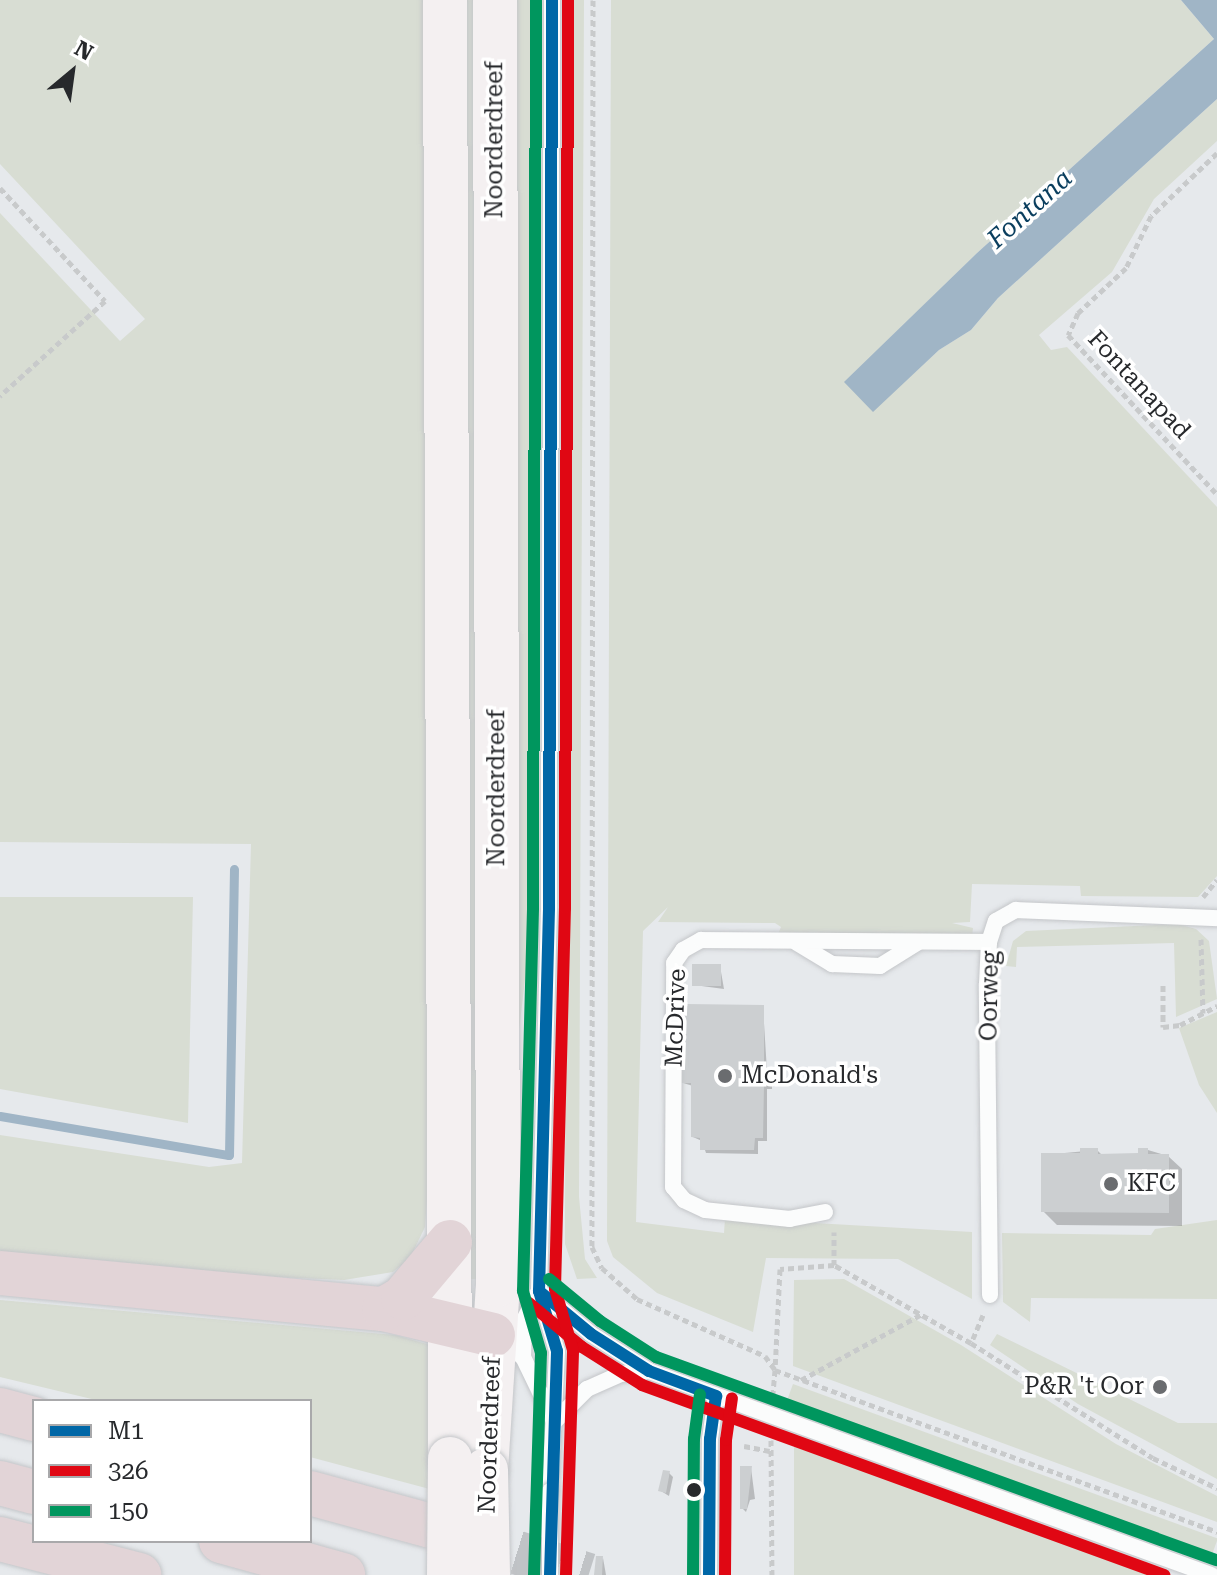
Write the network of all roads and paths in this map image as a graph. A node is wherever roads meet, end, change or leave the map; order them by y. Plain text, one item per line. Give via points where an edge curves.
1 (445, 0) edge
2 (495, 0) edge
3 (552, 0) edge
4 (593, 0) edge
5 (1217, 153) edge
6 (0, 188) edge
7 (0, 396) edge
8 (1217, 494) edge
9 (1217, 918) edge
10 (919, 942) junction
11 (989, 942) junction
12 (796, 943) junction
13 (1163, 985) dead end
14 (1217, 1006) edge
15 (830, 1218) joint
16 (450, 1242) junction
17 (834, 1265) junction
18 (0, 1273) edge
19 (615, 1279) dead end
20 (539, 1291) junction
21 (990, 1295) joint
22 (384, 1309) junction
23 (921, 1315) junction
24 (451, 1324) junction
25 (971, 1343) junction
26 (508, 1346) junction
27 (649, 1371) junction
28 (801, 1380) junction
29 (716, 1396) junction
30 (0, 1410) edge
31 (32, 1418) edge
32 (554, 1422) junction
33 (744, 1446) dead end
34 (771, 1451) dead end
35 (468, 1465) junction
36 (0, 1483) edge
37 (1217, 1488) edge
38 (32, 1491) edge
39 (312, 1494) edge
40 (431, 1526) tunnel mouth
41 (1217, 1532) edge
42 (0, 1539) edge
43 (228, 1543) edge
44 (772, 1561) dead end
45 (139, 1575) edge
46 (343, 1575) edge
47 (449, 1575) edge
48 (488, 1575) edge
49 (550, 1575) edge
50 (709, 1575) edge
51 (772, 1575) edge
52 (1211, 1575) edge

1 - 16 street, Noorderdreef
2 - 26 street, Noorderdreef via 499,1239
3 - 20 lane via 549,892
4 - 19 path via 591,1220 592,1247
5 - 8 path, Fontanapad via 1151,216 1126,268 1078,313 1068,335
6 - 7 path via 105,301
9 - 11 lane, Oorweg via 1016,910 996,921
10 - 11 lane, McDrive
10 - 12 lane, McDrive
10 - 12 lane via 880,966 832,964
11 - 21 lane, Oorweg
12 - 15 lane, McDrive via 701,940 683,950 674,963 673,1187 684,1200 705,1210
13 - 14 path via 1163,1027 1180,1025
15 - 17 path
16 - 22 highway via 403,1298
16 - 24 street, Noorderdreef
17 - 23 path
17 - 28 path via 780,1269 775,1370
18 - 22 highway
20 - 26 lane
20 - 27 lane via 591,1334
20 - 32 lane via 557,1351
21 - 25 path
22 - 24 highway
23 - 25 path
23 - 28 path
24 - 26 highway
24 - 35 street, Noorderdreef
25 - 37 path via 1153,1458
26 - 32 lane
26 - 35 street, Noorderdreef
27 - 29 lane
27 - 32 lane via 620,1374 587,1389
28 - 41 path
29 - 50 lane via 710,1439
29 - 52 lane
30 - 31 highway
32 - 49 lane, bridge
33 - 34 path
35 - 47 street, Noorderdreef, bridge
35 - 48 street, Noorderdreef, bridge
36 - 38 highway
39 - 40 highway
42 - 45 highway
43 - 46 highway
44 - 51 path

